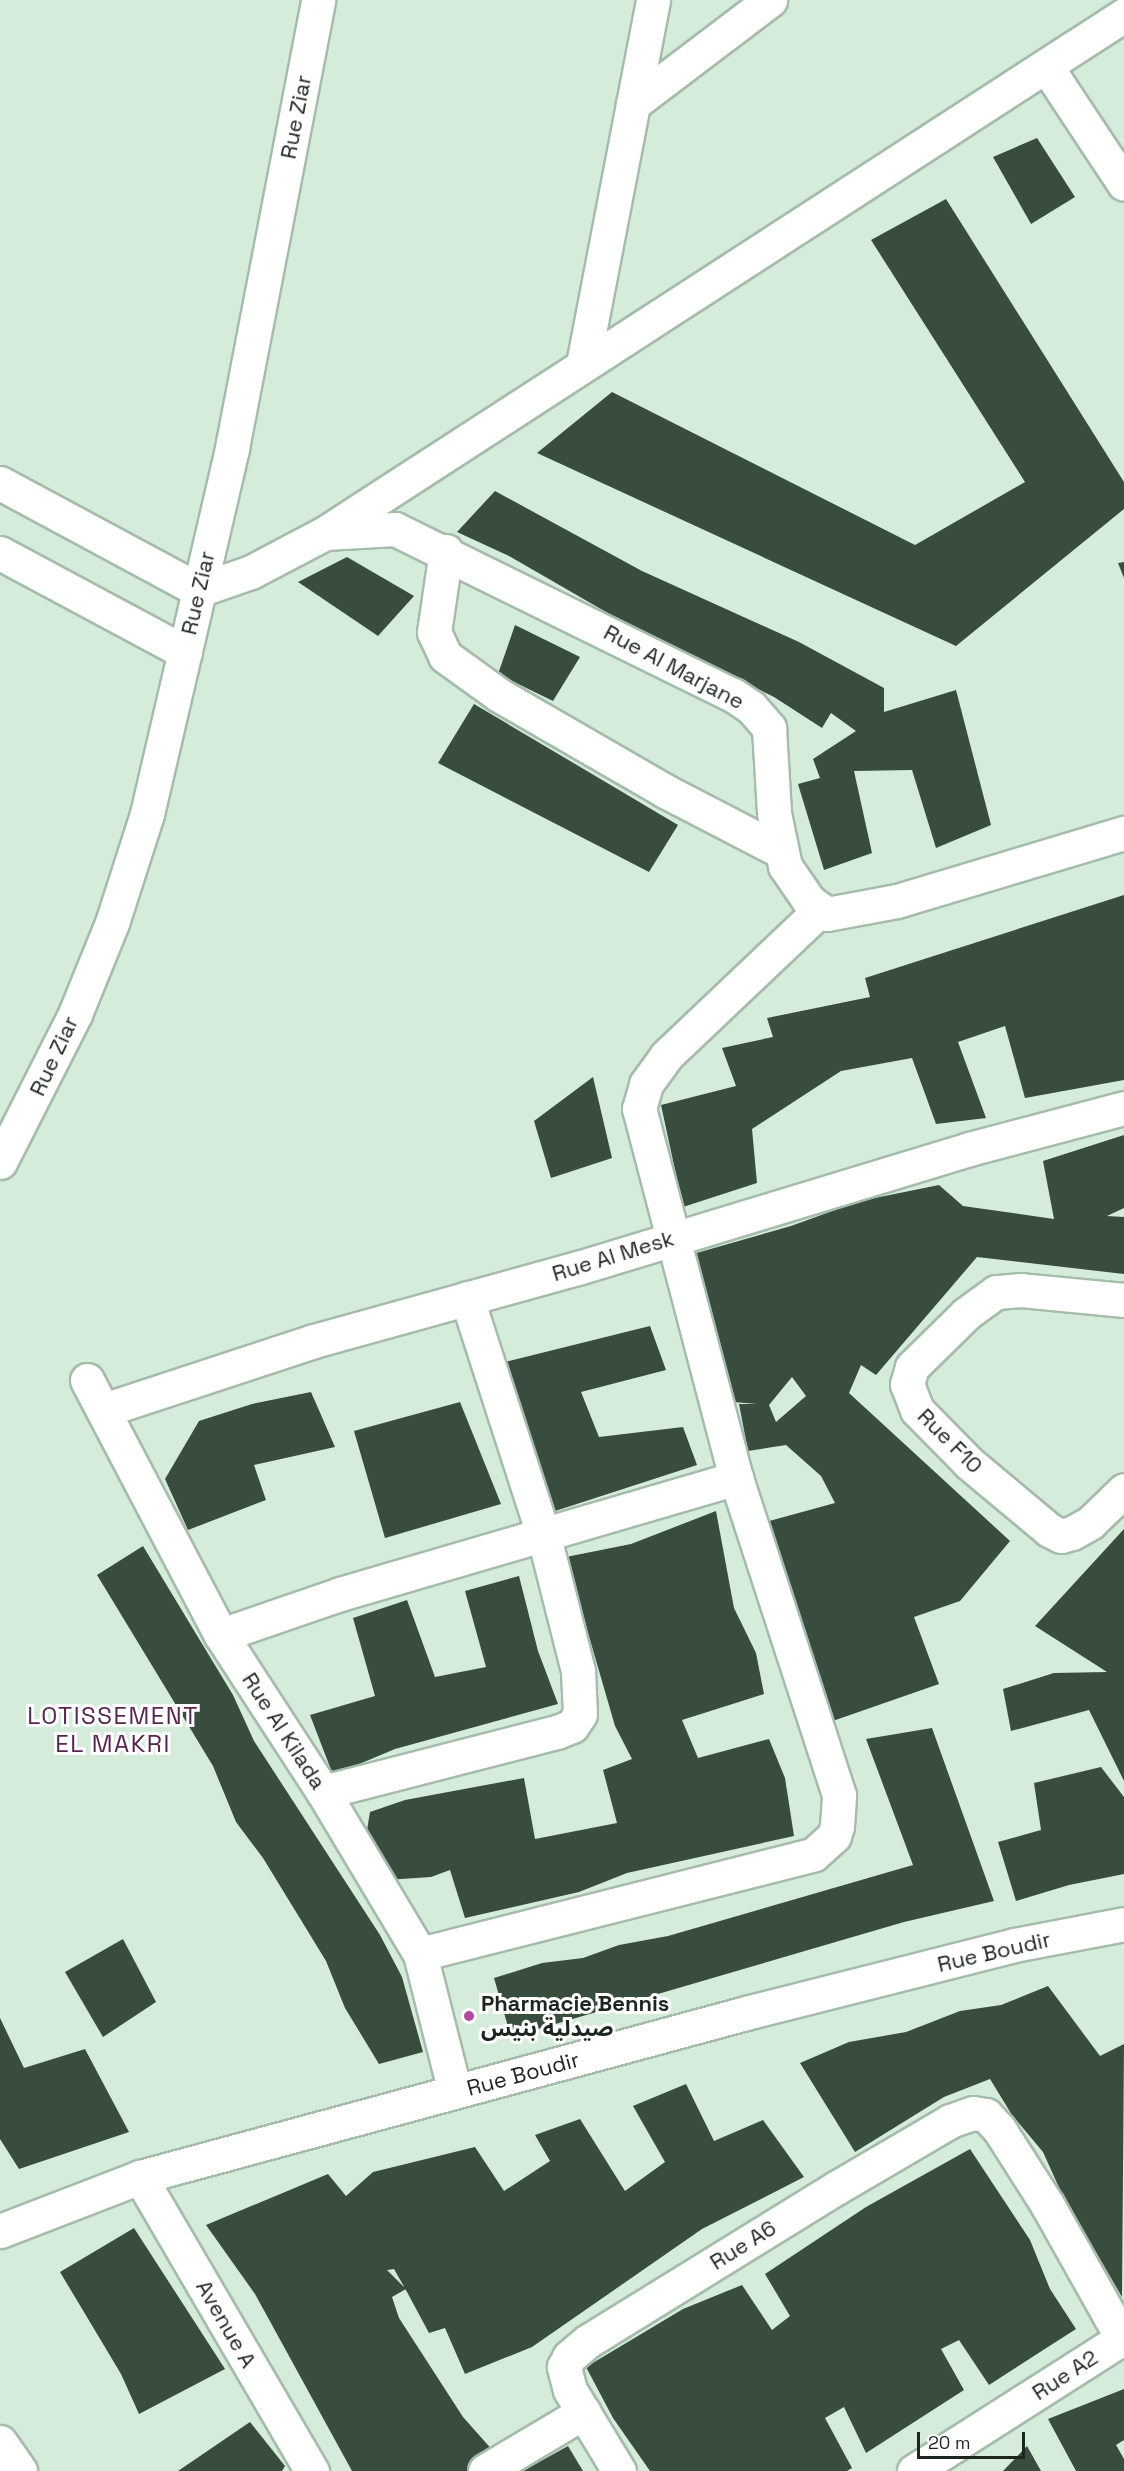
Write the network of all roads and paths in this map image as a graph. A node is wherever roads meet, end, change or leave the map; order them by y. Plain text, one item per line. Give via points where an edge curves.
1 (318, 0) edge
2 (654, 0) edge
3 (770, 0) edge
4 (1124, 15) edge
5 (1046, 66) junction
6 (633, 104) junction
7 (1124, 184) edge
8 (582, 364) junction
9 (0, 483) edge
10 (325, 533) junction
11 (446, 551) junction
12 (0, 553) edge
13 (199, 590) junction
14 (185, 652) junction
15 (1124, 833) edge
16 (779, 850) junction
17 (820, 910) junction
18 (1124, 1108) edge
19 (0, 1162) edge
20 (672, 1238) junction
21 (467, 1298) junction
22 (1124, 1300) edge
23 (87, 1380) dead end
24 (104, 1410) junction
25 (736, 1478) junction
26 (1124, 1490) edge
27 (544, 1537) junction
28 (221, 1635) junction
29 (323, 1792) junction
30 (1124, 1924) edge
31 (420, 1954) junction
32 (454, 2092) junction
33 (140, 2177) junction
34 (0, 2231) edge
35 (1123, 2338) edge
36 (577, 2401) junction
37 (0, 2442) edge
38 (20, 2471) edge
39 (312, 2471) edge
40 (485, 2471) edge
41 (619, 2471) edge
42 (914, 2471) edge

1 - 13 street, Rue Ziar via 232,448
2 - 6 street
3 - 6 street
4 - 5 street
5 - 7 street
5 - 8 street
6 - 8 street
8 - 10 street
9 - 13 street
10 - 11 street, Rue Al Marjane via 394,529
10 - 13 street, Rue Al Marjane via 251,572
11 - 16 street, Rue Al Marjane via 751,707 769,728 772,740
11 - 16 street via 434,632 445,656 510,701 665,791
12 - 14 street
13 - 14 street, Rue Ziar
14 - 19 street, Rue Ziar via 147,814 112,923 44,1082
15 - 17 street via 897,901 835,915
16 - 17 street, Rue Al Marjane via 796,887
17 - 20 street via 701,1020 666,1056 646,1084 640,1098 639,1119
18 - 20 street, Rue Al Mesk via 969,1149
20 - 21 street, Rue Al Mesk
20 - 25 street
21 - 24 street, Rue Al Mesk via 182,1381
21 - 27 street
22 - 26 street, Rue F10 via 1021,1290 996,1292 966,1314 912,1367 907,1384 917,1410 977,1470 1061,1536 1090,1523
23 - 24 street, Rue Al Kilada
24 - 28 street, Rue Al Kilada
25 - 27 street
25 - 31 street via 839,1795 834,1836 814,1854
27 - 28 street via 339,1594
27 - 29 street via 578,1671 581,1700 577,1720 556,1732
28 - 29 street, Rue Al Kilada
29 - 31 street, Rue Al Kilada
30 - 32 street, Rue Boudir via 1014,1945
31 - 32 street, Rue Al Kilada
32 - 33 street, Rue Boudir
33 - 34 street, Rue Boudir
33 - 39 street, Avenue A
35 - 36 street, Rue A6 via 999,2129 980,2114 950,2121 588,2341 566,2363
35 - 42 street, Rue A2
36 - 40 street
36 - 41 street
37 - 38 street

